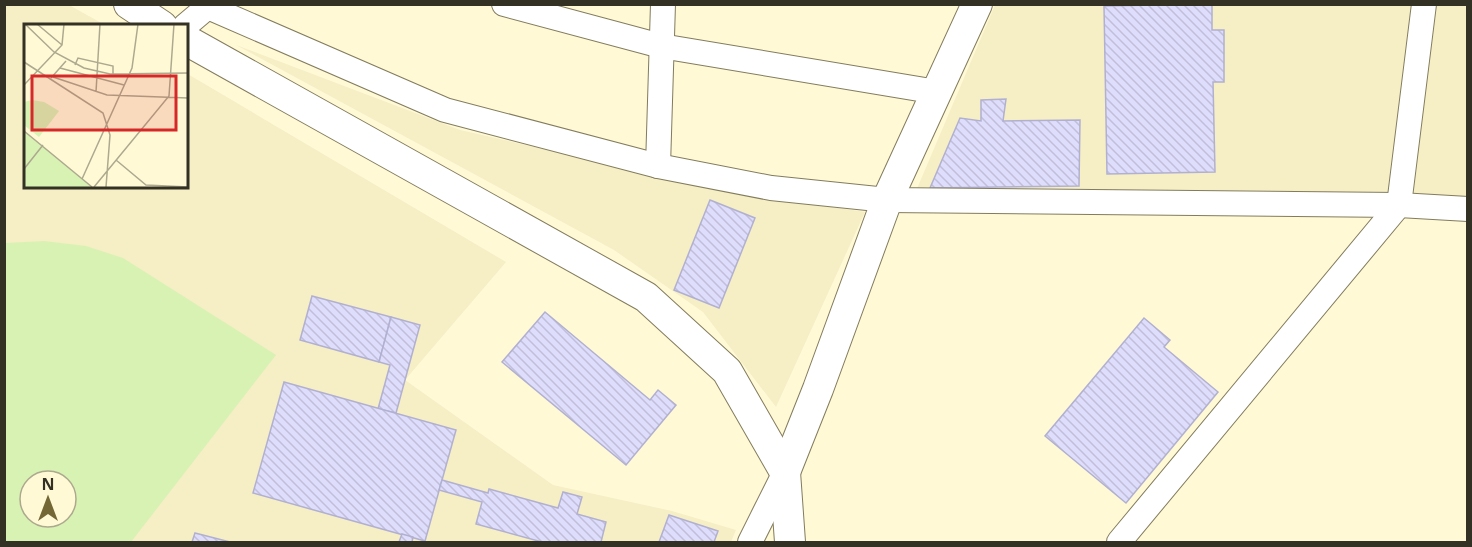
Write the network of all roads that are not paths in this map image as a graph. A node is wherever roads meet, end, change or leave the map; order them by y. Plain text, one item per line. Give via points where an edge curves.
1 (129, 4) edge
2 (504, 4) edge
3 (663, 4) edge
4 (977, 4) edge
5 (1424, 4) edge
6 (210, 6) edge
7 (159, 24) edge
8 (187, 24) edge
9 (188, 41) edge
10 (662, 46) junction
11 (937, 92) junction
12 (658, 166) junction
13 (887, 200) junction
14 (1399, 205) junction
15 (1467, 209) edge
16 (785, 472) junction
17 (750, 543) edge
18 (790, 543) edge
19 (1119, 543) edge

1 - 7 street
2 - 10 street
3 - 10 street
4 - 11 street
5 - 14 street
6 - 8 street
6 - 12 street via 445,110
9 - 16 street via 646,297 727,370
10 - 11 street
10 - 12 street
11 - 13 street
12 - 13 street via 771,188
13 - 14 street
13 - 16 street
14 - 15 street
14 - 19 street
16 - 17 street
16 - 18 street

